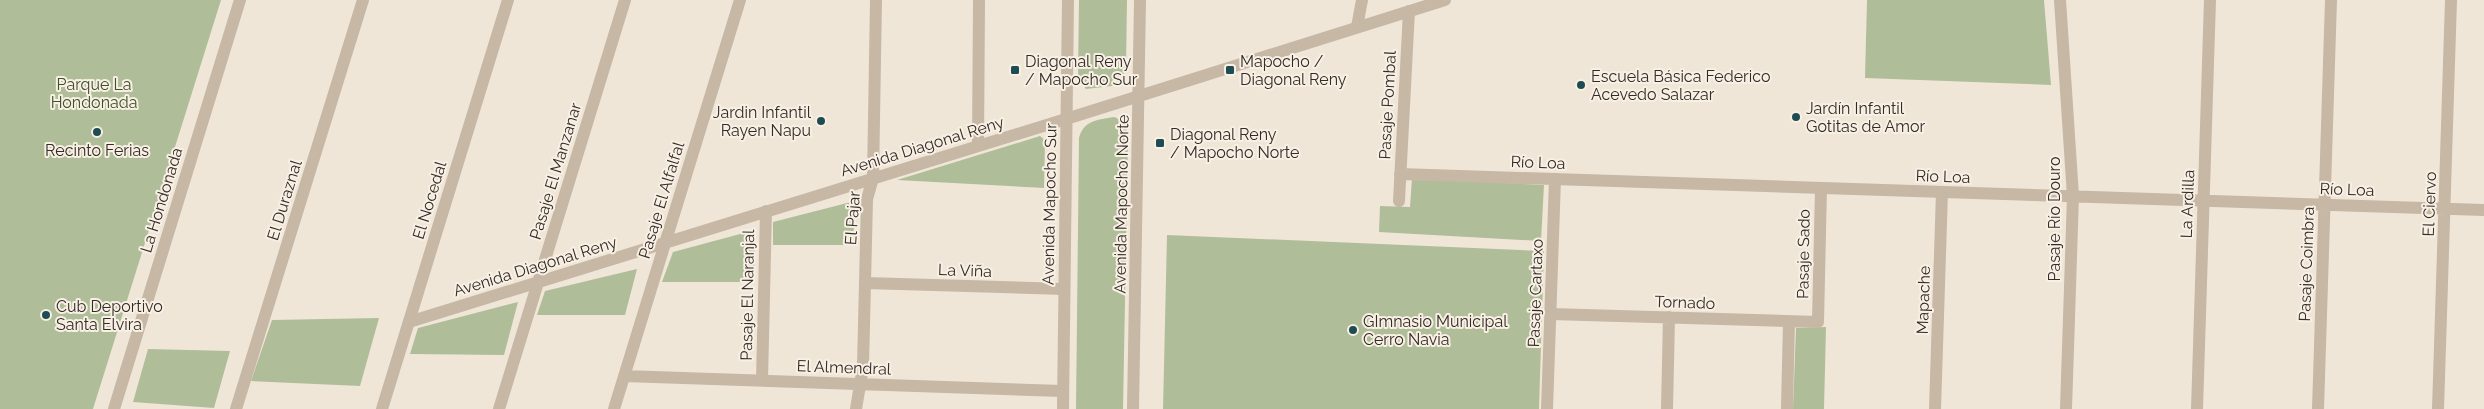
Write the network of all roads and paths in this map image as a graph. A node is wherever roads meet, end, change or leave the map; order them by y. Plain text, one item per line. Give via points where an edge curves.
1 (240, 0) edge
2 (363, 0) edge
3 (508, 0) edge
4 (625, 0) edge
5 (740, 0) edge
6 (876, 0) edge
7 (979, 0) edge
8 (1068, 0) edge
9 (1140, 0) edge
10 (1362, 0) edge
11 (1445, 0) edge
12 (2060, 0) edge
13 (2210, 0) edge
14 (2331, 0) edge
15 (2451, 0) edge
16 (1409, 11) junction
17 (1357, 27) junction
18 (1139, 96) junction
19 (1066, 119) junction
20 (978, 146) junction
21 (1400, 174) junction
22 (873, 178) junction
23 (1555, 179) junction
24 (1821, 188) junction
25 (1942, 192) junction
26 (2073, 196) junction
27 (1399, 201) dead end
28 (2204, 201) junction
29 (2324, 205) junction
30 (2445, 209) junction
31 (2484, 210) edge
32 (766, 211) junction
33 (665, 242) junction
34 (538, 282) junction
35 (865, 283) junction
36 (1064, 289) junction
37 (1551, 314) junction
38 (1669, 317) junction
39 (1789, 321) junction
40 (409, 322) junction
41 (1818, 322) joint
42 (624, 376) junction
43 (762, 380) junction
44 (862, 384) junction
45 (1063, 391) junction
46 (114, 409) edge
47 (236, 409) edge
48 (382, 409) edge
49 (499, 409) edge
50 (614, 409) edge
51 (856, 409) edge
52 (1063, 409) edge
53 (1133, 409) edge
54 (1547, 409) edge
55 (1667, 409) edge
56 (1787, 409) edge
57 (1936, 409) edge
58 (2066, 409) edge
59 (2197, 409) edge
60 (2318, 409) edge
61 (2438, 409) edge

1 - 46 street, La Hondonada
2 - 47 street, El Duraznal
3 - 40 street, El Nocedal
4 - 34 street, Pasaje El Manzanar
5 - 33 street, Pasaje El Alfalfal
6 - 22 street, El Pajar
7 - 20 street
8 - 19 street, Avenida Mapocho Sur
9 - 18 street, Avenida Mapocho Norte
10 - 17 street
11 - 16 street, Avenida Diagonal Reny
12 - 26 street, Pasaje Río Douro
13 - 28 street, La Ardilla
14 - 29 street, Pasaje Coimbra
15 - 30 street, El Ciervo
16 - 17 street, Avenida Diagonal Reny
16 - 21 street, Pasaje Pombal
17 - 18 street, Avenida Diagonal Reny
18 - 19 street, Avenida Diagonal Reny
18 - 53 street, Avenida Mapocho Norte
19 - 20 street, Avenida Diagonal Reny
19 - 36 street, Avenida Mapocho Sur
20 - 22 street, Avenida Diagonal Reny
21 - 23 street, Río Loa
21 - 27 street, Pasaje Pombal
22 - 32 street, Avenida Diagonal Reny
22 - 35 street, El Pajar via 867,199
23 - 24 street, Río Loa
23 - 37 street, Pasaje Cartaxo
24 - 25 street, Río Loa
24 - 41 street, Pasaje Sado
25 - 26 street, Río Loa
25 - 57 street, Mapache
26 - 28 street, Río Loa
26 - 58 street, Pasaje Río Douro
28 - 29 street, Río Loa
28 - 59 street, La Ardilla
29 - 30 street, Río Loa
29 - 60 street, Pasaje Coimbra
30 - 31 street, Río Loa
30 - 61 street, El Ciervo
32 - 33 street, Avenida Diagonal Reny
32 - 43 street, Pasaje El Naranjal
33 - 34 street, Avenida Diagonal Reny
33 - 42 street, Pasaje El Alfalfal
34 - 40 street, Avenida Diagonal Reny
34 - 49 street, Pasaje El Manzanar
35 - 36 street, La Viña
35 - 44 street, El Pajar
36 - 45 street, Avenida Mapocho Sur
37 - 38 street, Tornado
37 - 54 street, Pasaje Cartaxo
38 - 39 street, Tornado
38 - 55 street
39 - 41 street, Tornado
39 - 56 street, Pasaje Sado
40 - 48 street, El Nocedal
42 - 43 street, El Almendral
42 - 50 street, Pasaje El Alfalfal
43 - 44 street, El Almendral
44 - 45 street, El Almendral
44 - 51 street, El Pajar
45 - 52 street, Avenida Mapocho Sur

